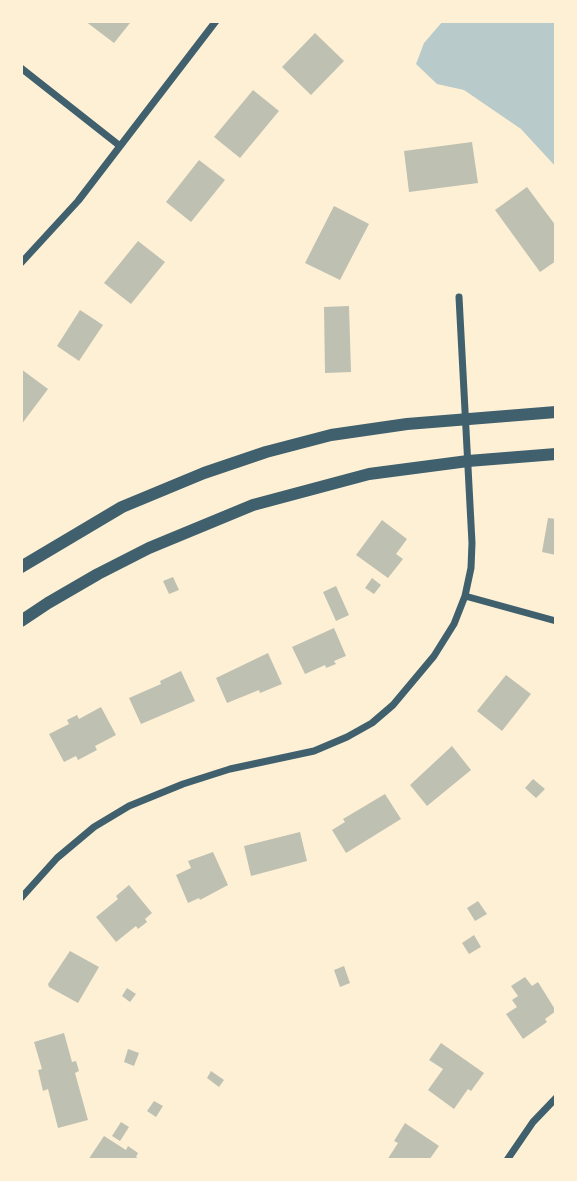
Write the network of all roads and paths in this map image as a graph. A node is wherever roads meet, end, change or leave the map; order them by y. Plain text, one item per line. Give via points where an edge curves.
1 (216, 21) edge
2 (21, 68) edge
3 (120, 146) junction
4 (21, 263) edge
5 (458, 297) dead end
6 (556, 412) edge
7 (466, 420) junction
8 (556, 454) edge
9 (468, 461) junction
10 (21, 567) edge
11 (465, 596) junction
12 (21, 621) edge
13 (556, 621) edge
14 (21, 898) edge
15 (556, 1098) edge
16 (507, 1160) edge

1 - 3 street
2 - 3 street
3 - 4 street
5 - 7 street
6 - 7 street
7 - 9 street
7 - 10 street via 331,435 266,452 122,507
8 - 9 street
9 - 11 street via 472,543
9 - 12 street via 369,474 253,505 139,553
11 - 13 street
11 - 14 street via 435,656 372,723 314,751 230,769 129,806 57,858
15 - 16 street

